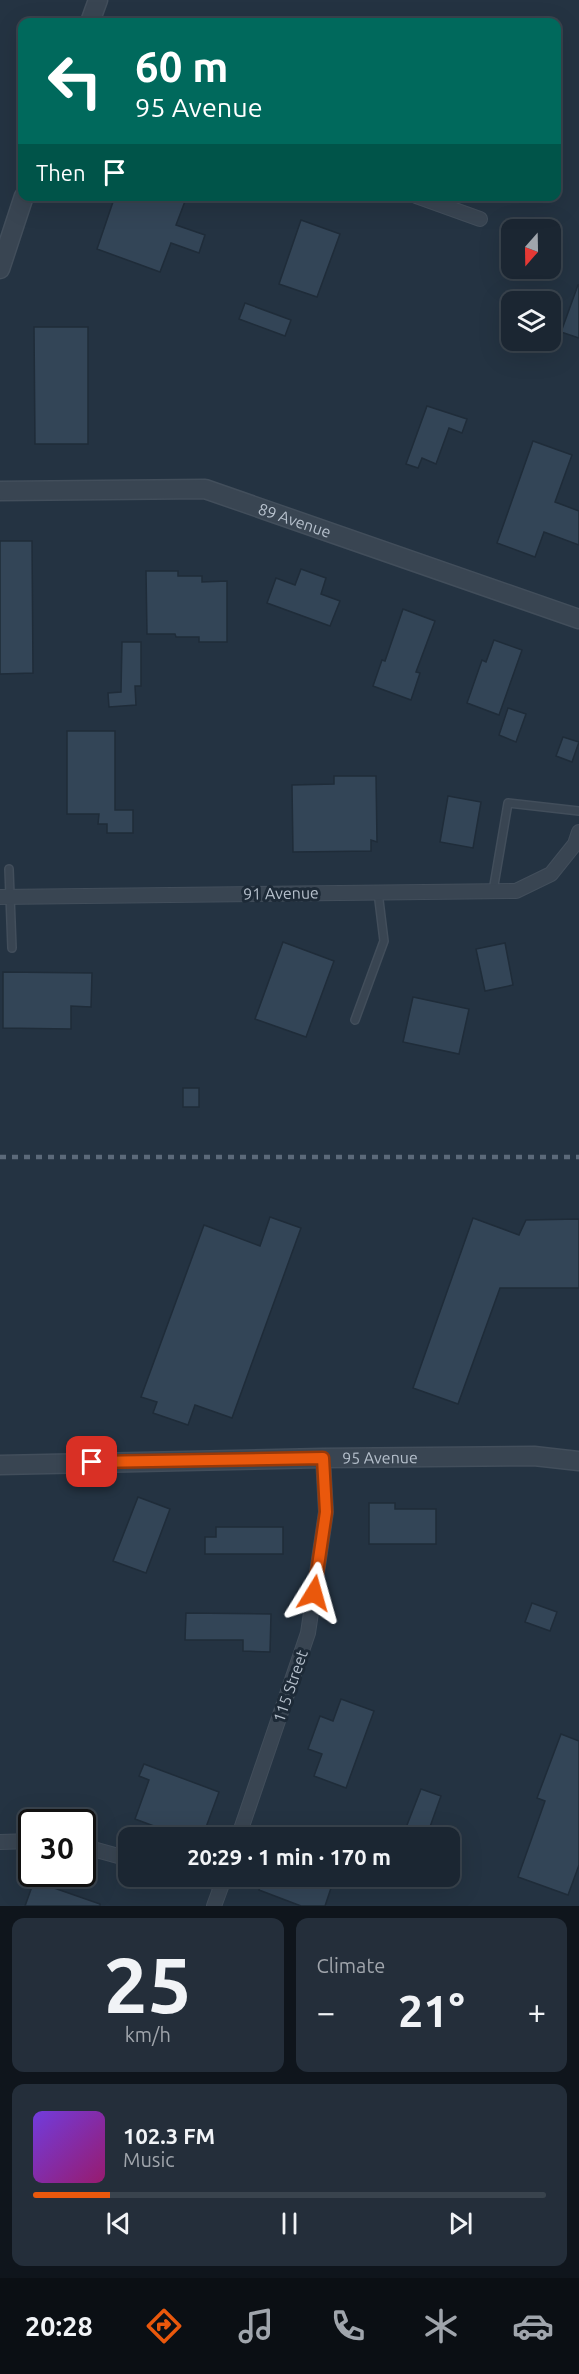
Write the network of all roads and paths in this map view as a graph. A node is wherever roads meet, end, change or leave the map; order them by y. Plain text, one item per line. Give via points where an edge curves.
1 (98, 0) edge
2 (91, 18) edge
3 (22, 201) edge
4 (431, 201) edge
5 (480, 219) dead end
6 (0, 269) edge
7 (0, 491) edge
8 (579, 619) edge
9 (579, 811) edge
10 (579, 832) edge
11 (9, 869) dead end
12 (493, 891) junction
13 (378, 892) junction
14 (5, 897) edge
15 (12, 948) dead end
16 (355, 1020) dead end
17 (323, 1458) junction
18 (579, 1461) edge
19 (0, 1465) edge
20 (242, 1827) edge
21 (18, 1841) edge
22 (0, 1842) edge
23 (96, 1850) edge
24 (118, 1856) edge
25 (221, 1887) edge
26 (214, 1906) edge

1 - 2 street
3 - 6 street
4 - 5 street
7 - 8 street, 89 Avenue via 205,489
9 - 12 lane via 508,803
10 - 12 street, 91 Avenue via 551,874 516,891
11 - 14 lane
12 - 13 street, 91 Avenue
13 - 14 street, 91 Avenue
13 - 16 lane via 384,941
14 - 15 lane
17 - 18 street, 95 Avenue via 534,1456
17 - 19 street, 95 Avenue
17 - 20 street, 115 Street via 326,1512 308,1633
21 - 22 street
23 - 24 street
25 - 26 street

